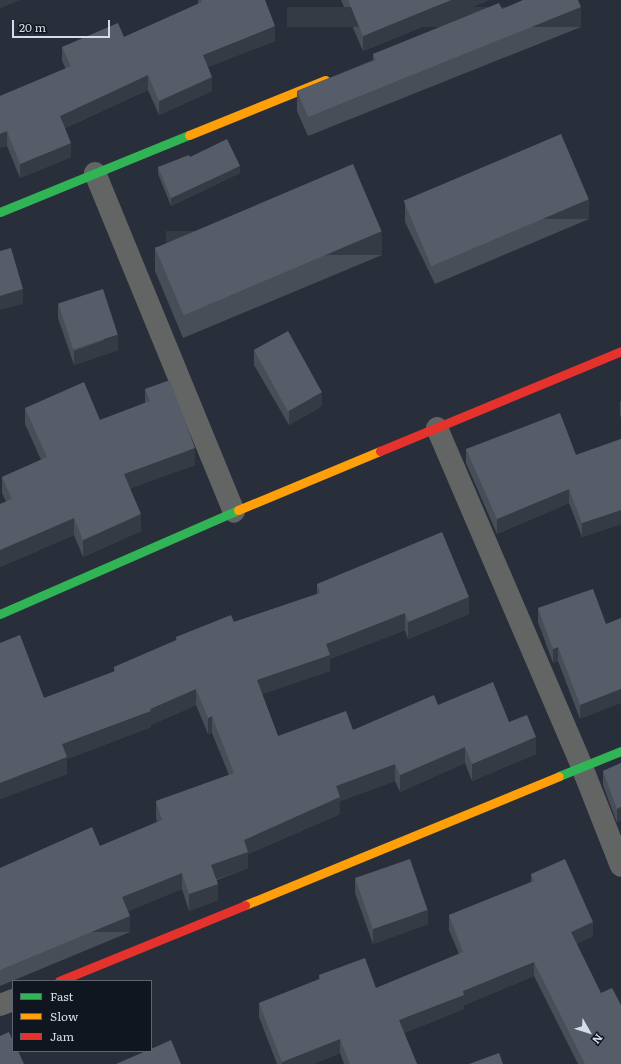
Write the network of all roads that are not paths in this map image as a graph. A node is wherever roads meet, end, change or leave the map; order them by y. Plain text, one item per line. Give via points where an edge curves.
1 (331, 78) edge
2 (95, 173) junction
3 (0, 212) edge
4 (621, 351) edge
5 (437, 428) junction
6 (234, 512) junction
7 (0, 614) edge
8 (621, 750) edge
9 (582, 767) junction
10 (621, 866) edge
11 (61, 980) edge
12 (12, 1000) edge
13 (0, 1005) edge

1 - 2 street
2 - 3 street
2 - 6 street
4 - 5 street
5 - 6 street
5 - 9 street
6 - 7 street
8 - 9 street
9 - 10 street
9 - 11 street
12 - 13 street

